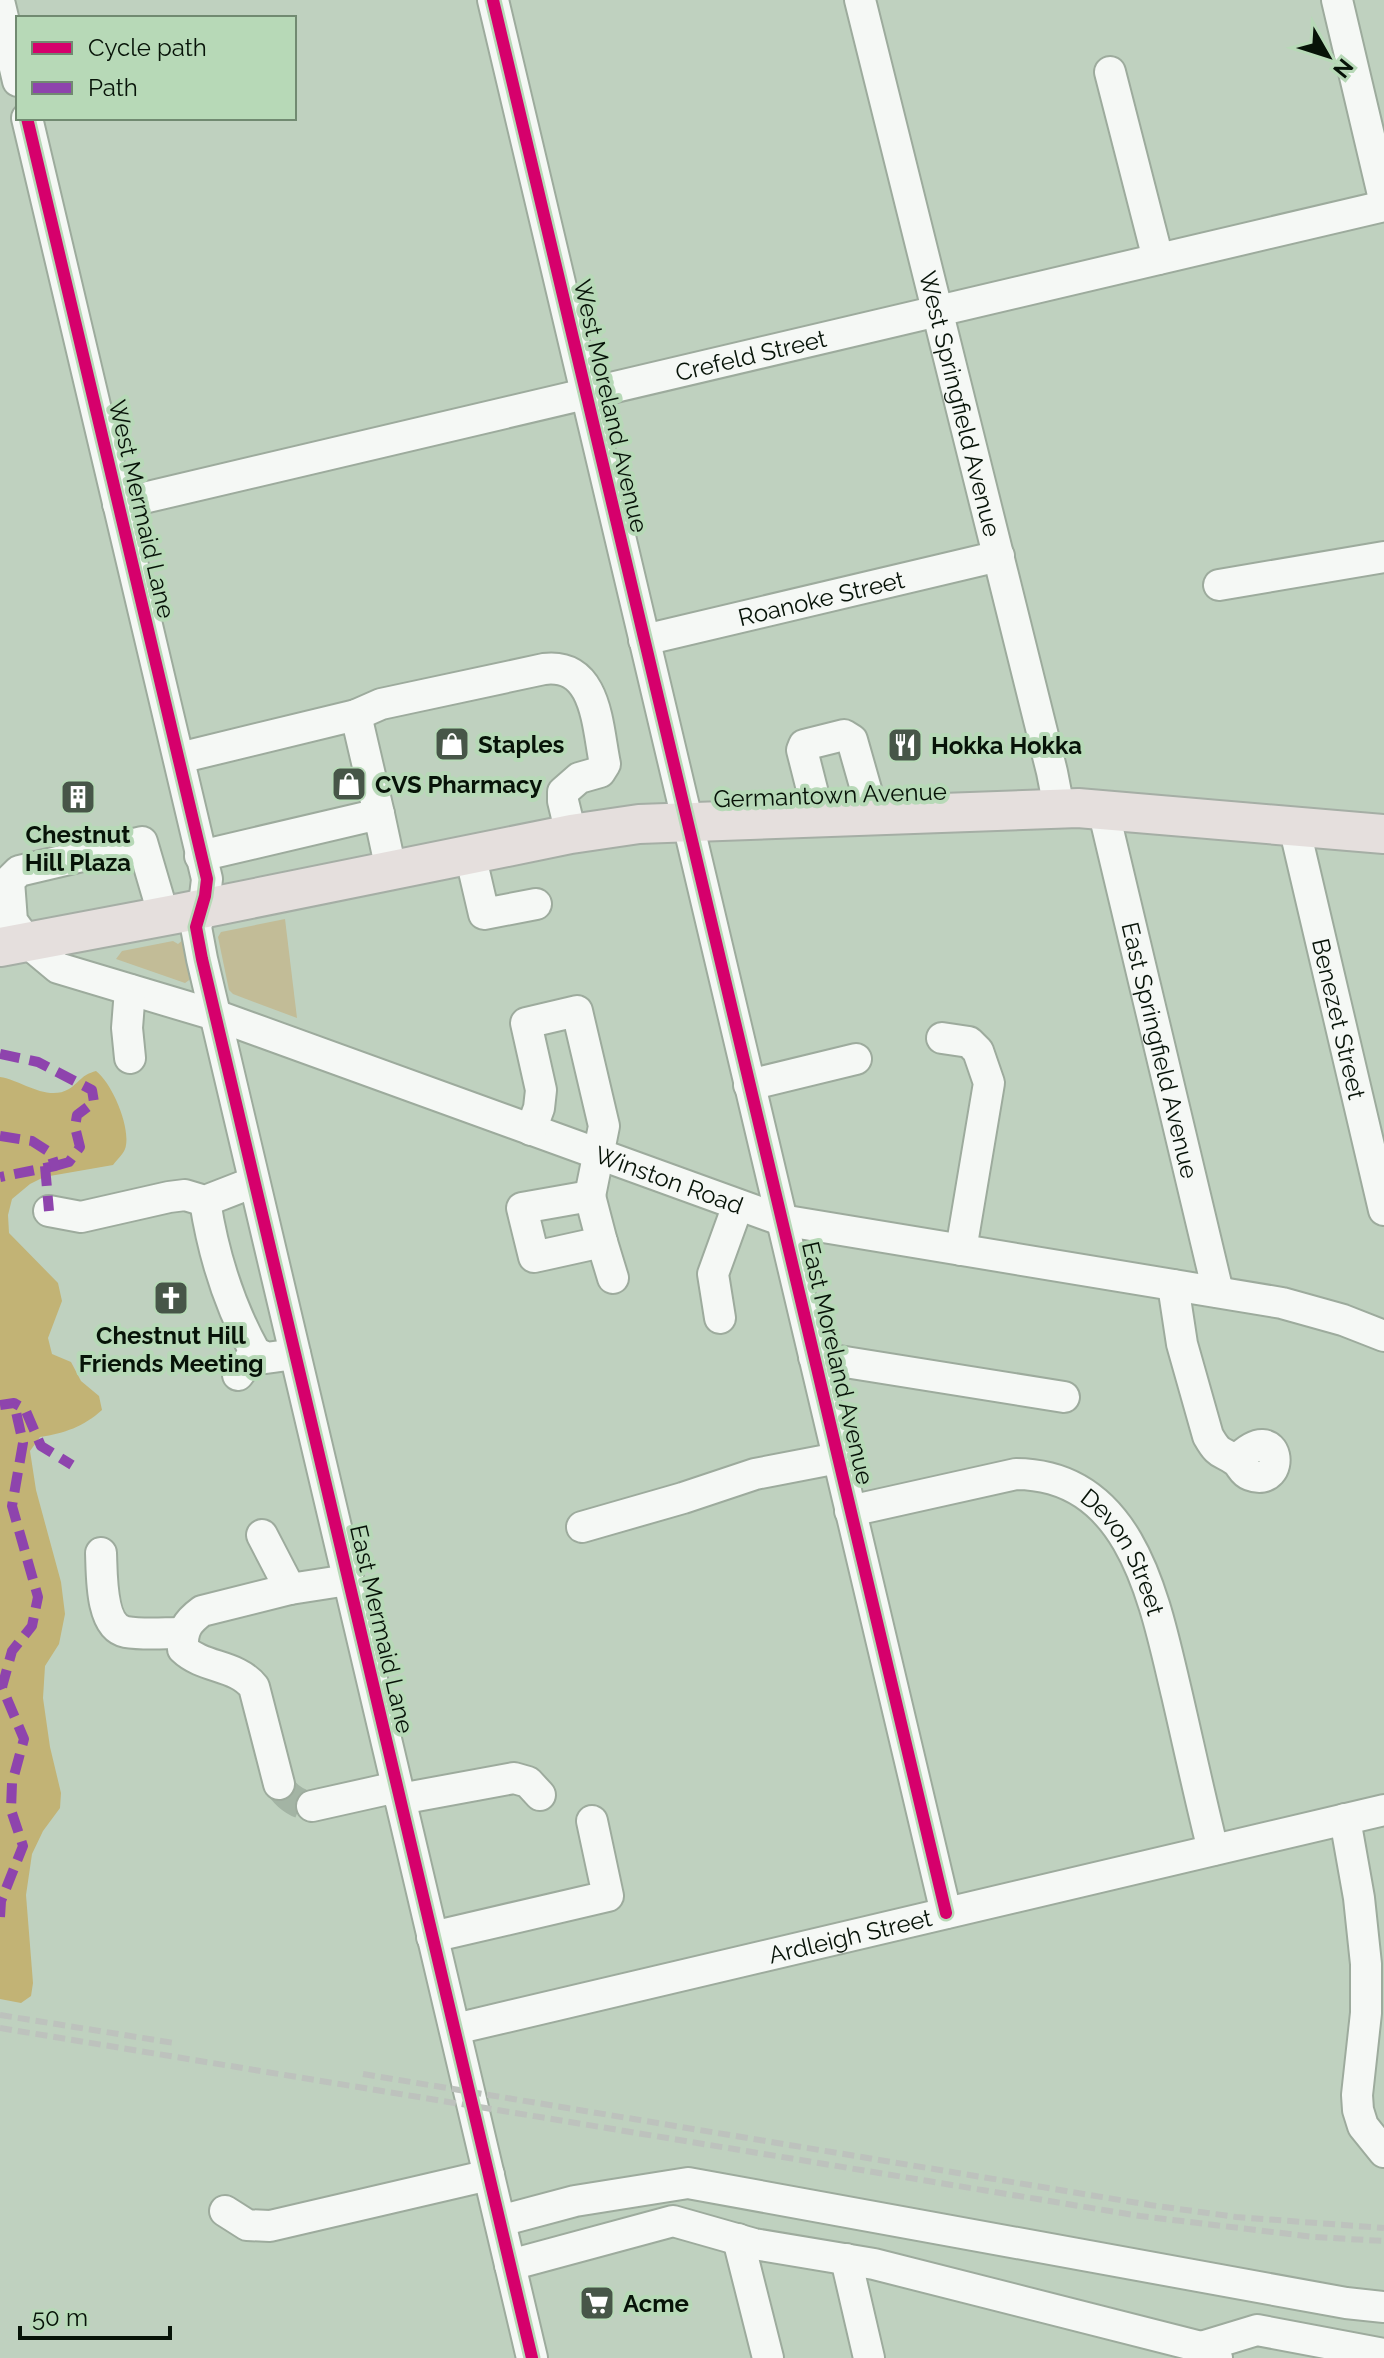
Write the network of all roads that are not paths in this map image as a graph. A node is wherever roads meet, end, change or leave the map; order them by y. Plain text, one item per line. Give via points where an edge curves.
1 (493, 0) edge
2 (860, 0) edge
3 (1337, 0) edge
4 (0, 5) edge
5 (1110, 72) dead end
6 (16, 73) edge
7 (27, 120) edge
8 (1384, 199) edge
9 (1384, 206) edge
10 (1158, 259) junction
11 (938, 312) junction
12 (586, 395) junction
13 (118, 504) junction
14 (999, 556) junction
15 (1384, 557) edge
16 (1219, 585) dead end
17 (644, 640) junction
18 (356, 715) junction
19 (179, 758) junction
20 (1059, 808) junction
21 (1103, 809) junction
22 (379, 814) junction
23 (873, 814) junction
24 (819, 817) junction
25 (688, 823) junction
26 (1294, 826) junction
27 (571, 834) junction
28 (1384, 834) edge
29 (470, 854) junction
30 (200, 856) junction
31 (391, 870) junction
32 (536, 904) dead end
33 (182, 913) junction
34 (14, 945) edge
35 (130, 990) junction
36 (215, 1015) junction
37 (942, 1038) dead end
38 (130, 1058) dead end
39 (856, 1059) dead end
40 (749, 1085) junction
41 (531, 1130) junction
42 (598, 1154) junction
43 (254, 1182) junction
44 (590, 1196) junction
45 (205, 1201) junction
46 (738, 1205) junction
47 (1384, 1210) edge
48 (49, 1211) dead end
49 (781, 1220) junction
50 (602, 1242) junction
51 (961, 1250) junction
52 (613, 1278) dead end
53 (1173, 1285) junction
54 (1218, 1292) junction
55 (720, 1318) dead end
56 (1384, 1336) edge
57 (295, 1354) junction
58 (814, 1357) junction
59 (1064, 1397) dead end
60 (838, 1458) junction
61 (1236, 1461) dead end
62 (850, 1511) junction
63 (582, 1527) dead end
64 (262, 1535) dead end
65 (101, 1553) dead end
66 (348, 1580) junction
67 (290, 1589) junction
68 (182, 1633) junction
69 (279, 1784) tunnel mouth
70 (398, 1793) junction
71 (540, 1795) dead end
72 (312, 1806) tunnel mouth
73 (1384, 1810) edge
74 (1345, 1819) junction
75 (592, 1821) dead end
76 (1213, 1850) junction
77 (946, 1913) junction
78 (432, 1937) junction
79 (455, 2029) junction
80 (1384, 2152) edge
81 (489, 2175) junction
82 (225, 2211) dead end
83 (500, 2221) junction
84 (738, 2239) junction
85 (846, 2259) junction
86 (510, 2265) junction
87 (1384, 2307) edge
88 (1209, 2353) edge
89 (1384, 2354) edge
90 (532, 2358) edge
91 (768, 2358) edge
92 (869, 2358) edge

1 - 12 street, West Moreland Avenue
2 - 11 street, West Springfield Avenue
3 - 8 street
4 - 6 street
5 - 10 street
7 - 13 street, West Mermaid Lane
9 - 10 street, Crefeld Street
10 - 11 street, Crefeld Street
11 - 12 street, Crefeld Street
11 - 14 street, West Springfield Avenue
12 - 13 street, Crefeld Street
12 - 17 street, West Moreland Avenue
13 - 19 street, West Mermaid Lane
14 - 17 street, Roanoke Street
14 - 20 street, West Springfield Avenue
15 - 16 street
17 - 25 street, West Moreland Avenue
18 - 19 street
18 - 22 street
18 - 27 street via 381,704 544,669 570,671 591,697 605,764 563,792
19 - 30 street, West Mermaid Lane
20 - 21 main road, Germantown Avenue
20 - 23 main road, Germantown Avenue
21 - 26 main road, Germantown Avenue
21 - 54 street, East Springfield Avenue
22 - 30 street
22 - 31 street
23 - 24 main road, Germantown Avenue
23 - 24 street via 852,740 844,735 804,745 802,750
24 - 25 main road, Germantown Avenue
25 - 27 main road, Germantown Avenue
25 - 40 street, East Moreland Avenue
26 - 28 main road, Germantown Avenue
26 - 47 street, Benezet Street
27 - 29 main road, Germantown Avenue
29 - 31 main road, Germantown Avenue
29 - 32 street via 484,914
30 - 33 street, West Mermaid Lane via 207,879 205,896
31 - 33 main road, Germantown Avenue
33 - 34 main road, Germantown Avenue
33 - 34 street via 142,842 19,871 9,881
33 - 36 street, East Mermaid Lane via 196,933
34 - 35 street, Winston Road via 58,968
35 - 36 street, Winston Road
35 - 38 street
36 - 41 street, Winston Road
36 - 43 street, East Mermaid Lane
37 - 51 street via 969,1042 978,1051 989,1083
39 - 40 street
40 - 49 street, East Moreland Avenue
41 - 42 street, Winston Road
41 - 42 street via 541,1090 526,1023 577,1011 603,1115
42 - 44 street
42 - 46 street, Winston Road
43 - 45 street
43 - 57 street, East Mermaid Lane
44 - 50 street
44 - 50 street via 522,1208 534,1257
45 - 48 street via 169,1197 81,1217
45 - 57 street via 246,1364
46 - 49 street, Winston Road
46 - 55 street via 713,1274
49 - 51 street, Winston Road
49 - 58 street, East Moreland Avenue
50 - 52 street
51 - 53 street, Winston Road
53 - 54 street, Winston Road
53 - 61 street via 1182,1344 1208,1436 1215,1450
54 - 56 street, Winston Road via 1310,1310
57 - 66 street, East Mermaid Lane
58 - 59 street
58 - 60 street, East Moreland Avenue
60 - 62 street, East Moreland Avenue
60 - 63 street via 755,1474
62 - 76 street, Devon Street via 1016,1474 1060,1480 1098,1503 1120,1529 1149,1588
62 - 77 street, East Moreland Avenue
64 - 67 street
65 - 68 street via 105,1607 114,1626 123,1632
66 - 67 street
66 - 70 street, East Mermaid Lane
67 - 68 street via 202,1611
68 - 69 street via 183,1649 194,1660 236,1672 254,1687
70 - 71 street via 514,1778 528,1782
70 - 72 street
70 - 78 street, East Mermaid Lane
73 - 74 street, Ardleigh Street
74 - 76 street, Ardleigh Street
74 - 80 street via 1366,1964 1358,2110 1363,2126
75 - 78 street via 608,1896
76 - 77 street, Ardleigh Street
77 - 79 street, Ardleigh Street
78 - 79 street, East Mermaid Lane
79 - 81 street, East Mermaid Lane
81 - 82 street via 270,2226 247,2225
81 - 83 street, East Mermaid Lane
83 - 86 street, East Mermaid Lane
83 - 87 street via 575,2201 688,2183
84 - 85 street
84 - 86 street via 673,2221
84 - 91 street
85 - 88 street
85 - 92 street
86 - 90 street, East Mermaid Lane
88 - 89 street via 1257,2330

